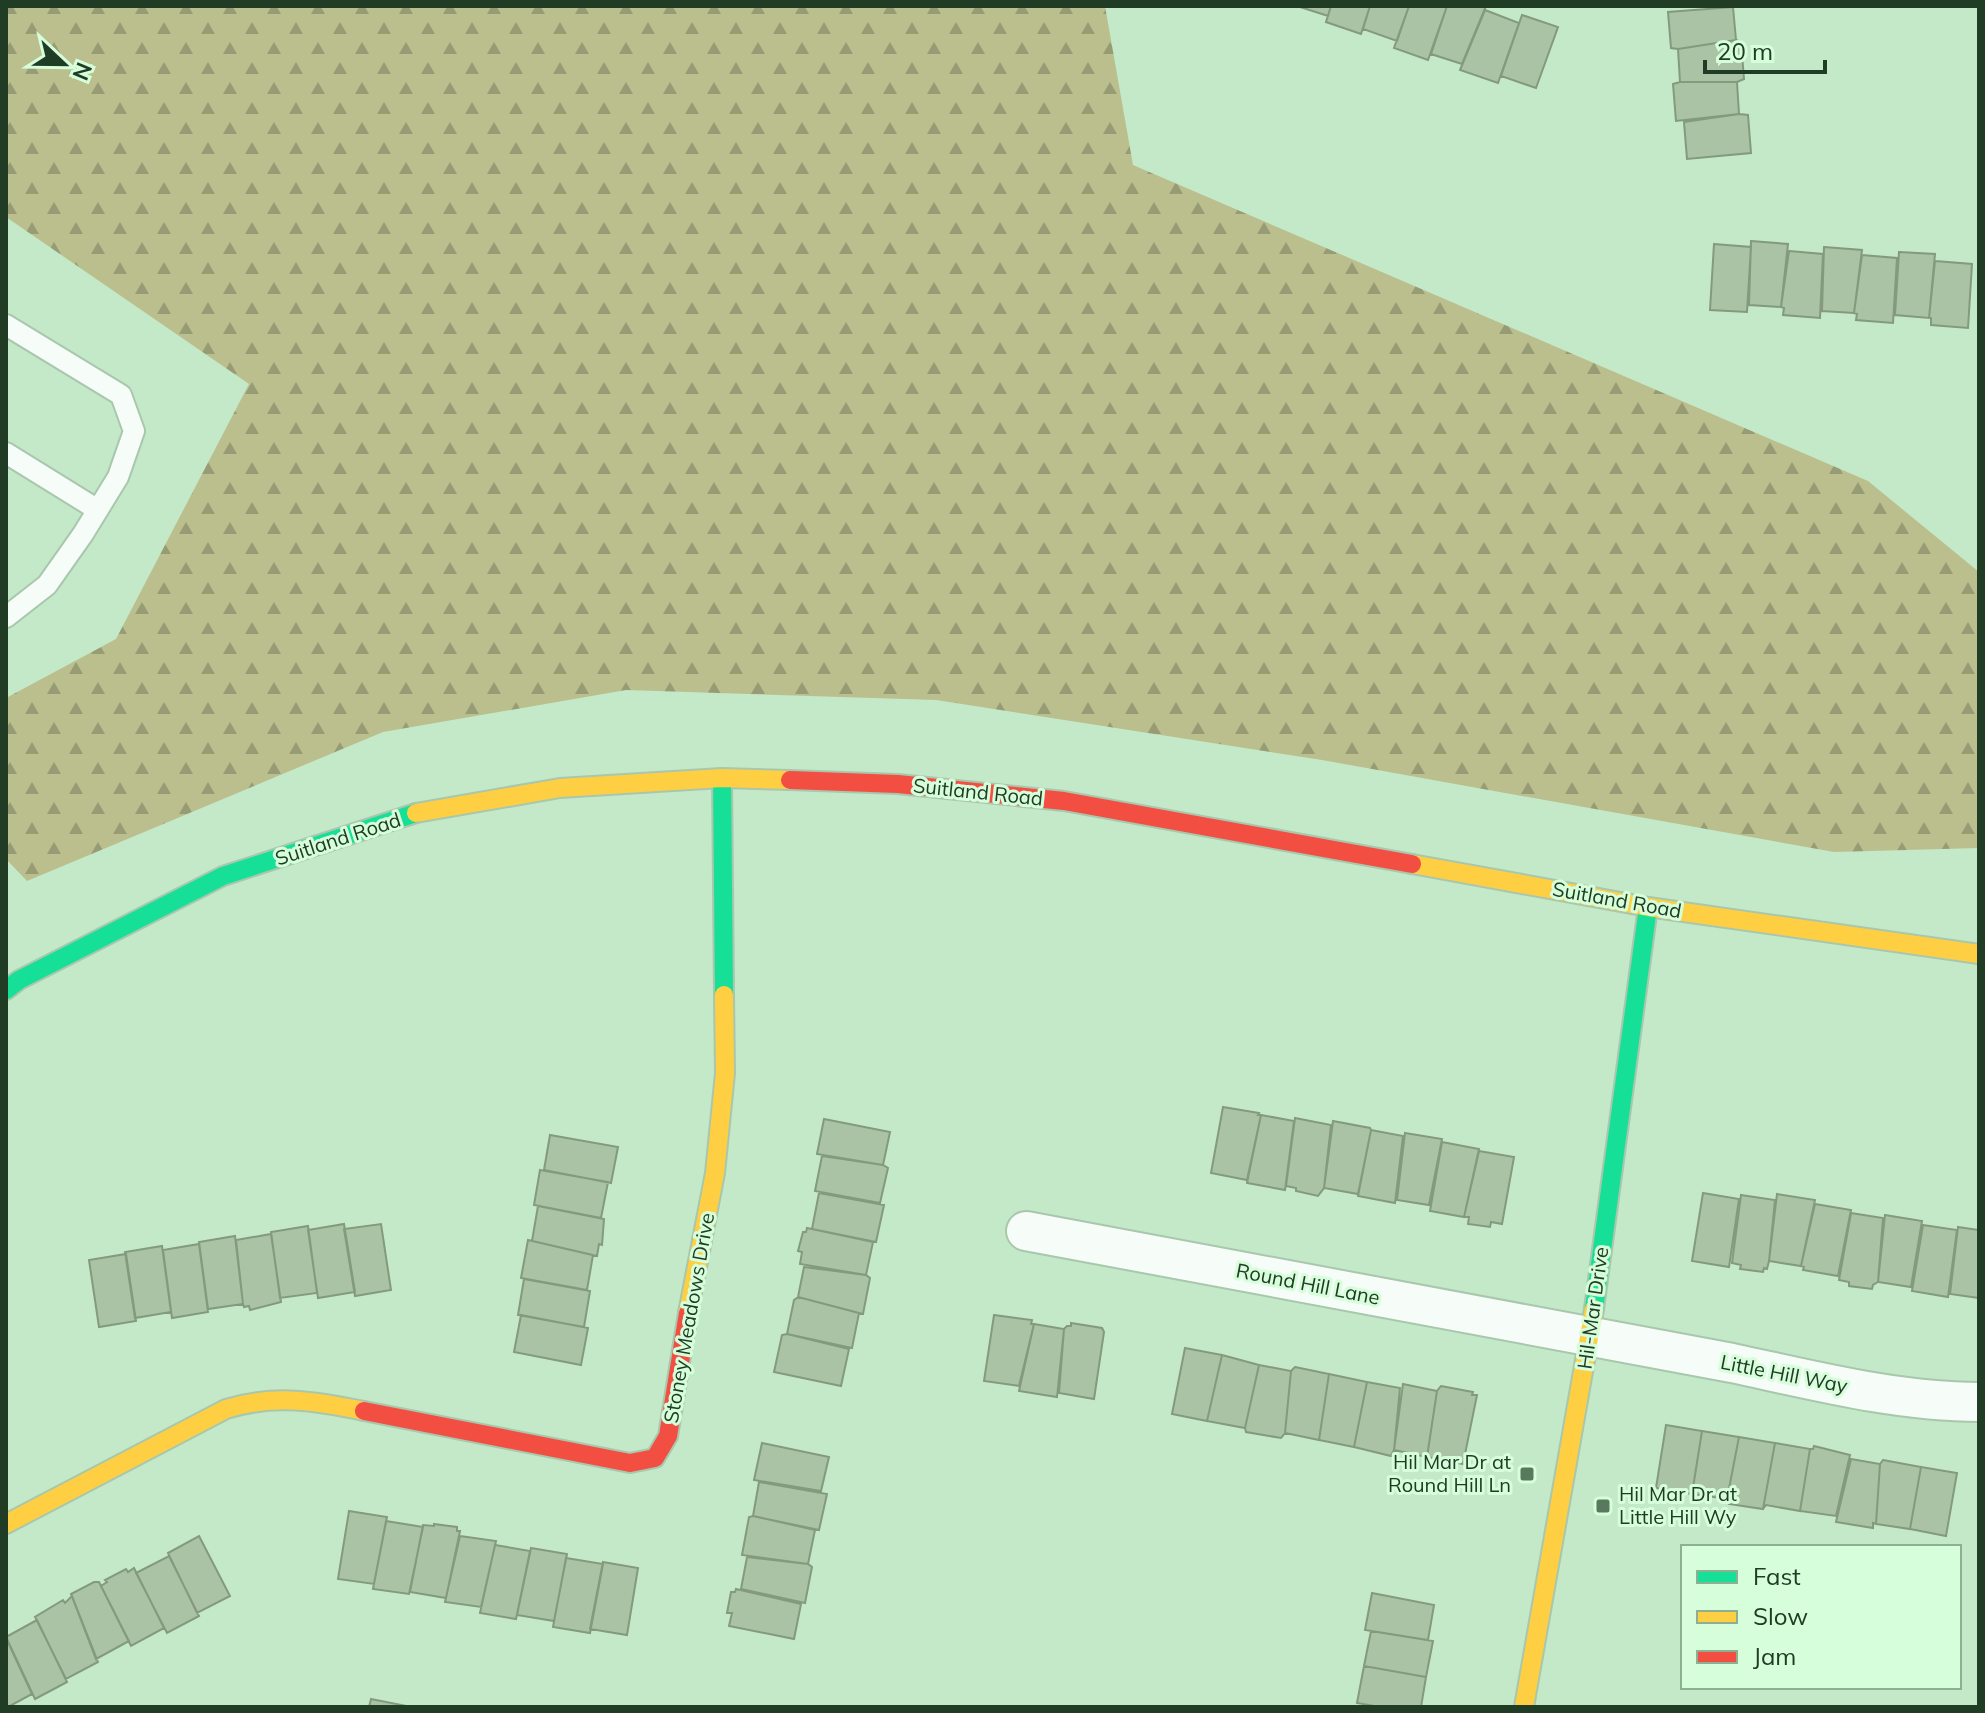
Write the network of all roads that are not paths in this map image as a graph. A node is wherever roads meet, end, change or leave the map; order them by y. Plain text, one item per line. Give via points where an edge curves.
1 (6, 325) edge
2 (6, 453) edge
3 (98, 510) junction
4 (6, 617) edge
5 (722, 778) junction
6 (1648, 907) junction
7 (1979, 954) edge
8 (10, 979) edge
9 (1026, 1231) dead end
10 (1590, 1337) junction
11 (1979, 1402) edge
12 (6, 1524) edge
13 (1524, 1707) edge

1 - 3 lane via 121,395 134,431 118,477
2 - 3 lane
3 - 4 lane via 47,585
5 - 6 street, Suitland Road via 898,784 1064,801
5 - 8 street, Suitland Road via 560,788 421,812 223,876
5 - 12 street, Stoney Meadows Drive via 724,1087 715,1173 668,1436 655,1458 630,1463 275,1397 212,1414
6 - 7 street, Suitland Road
6 - 10 street, Hil-Mar Drive
9 - 10 street, Round Hill Lane
10 - 11 street, Little Hill Way via 1823,1382
10 - 13 street, Hil-Mar Drive

